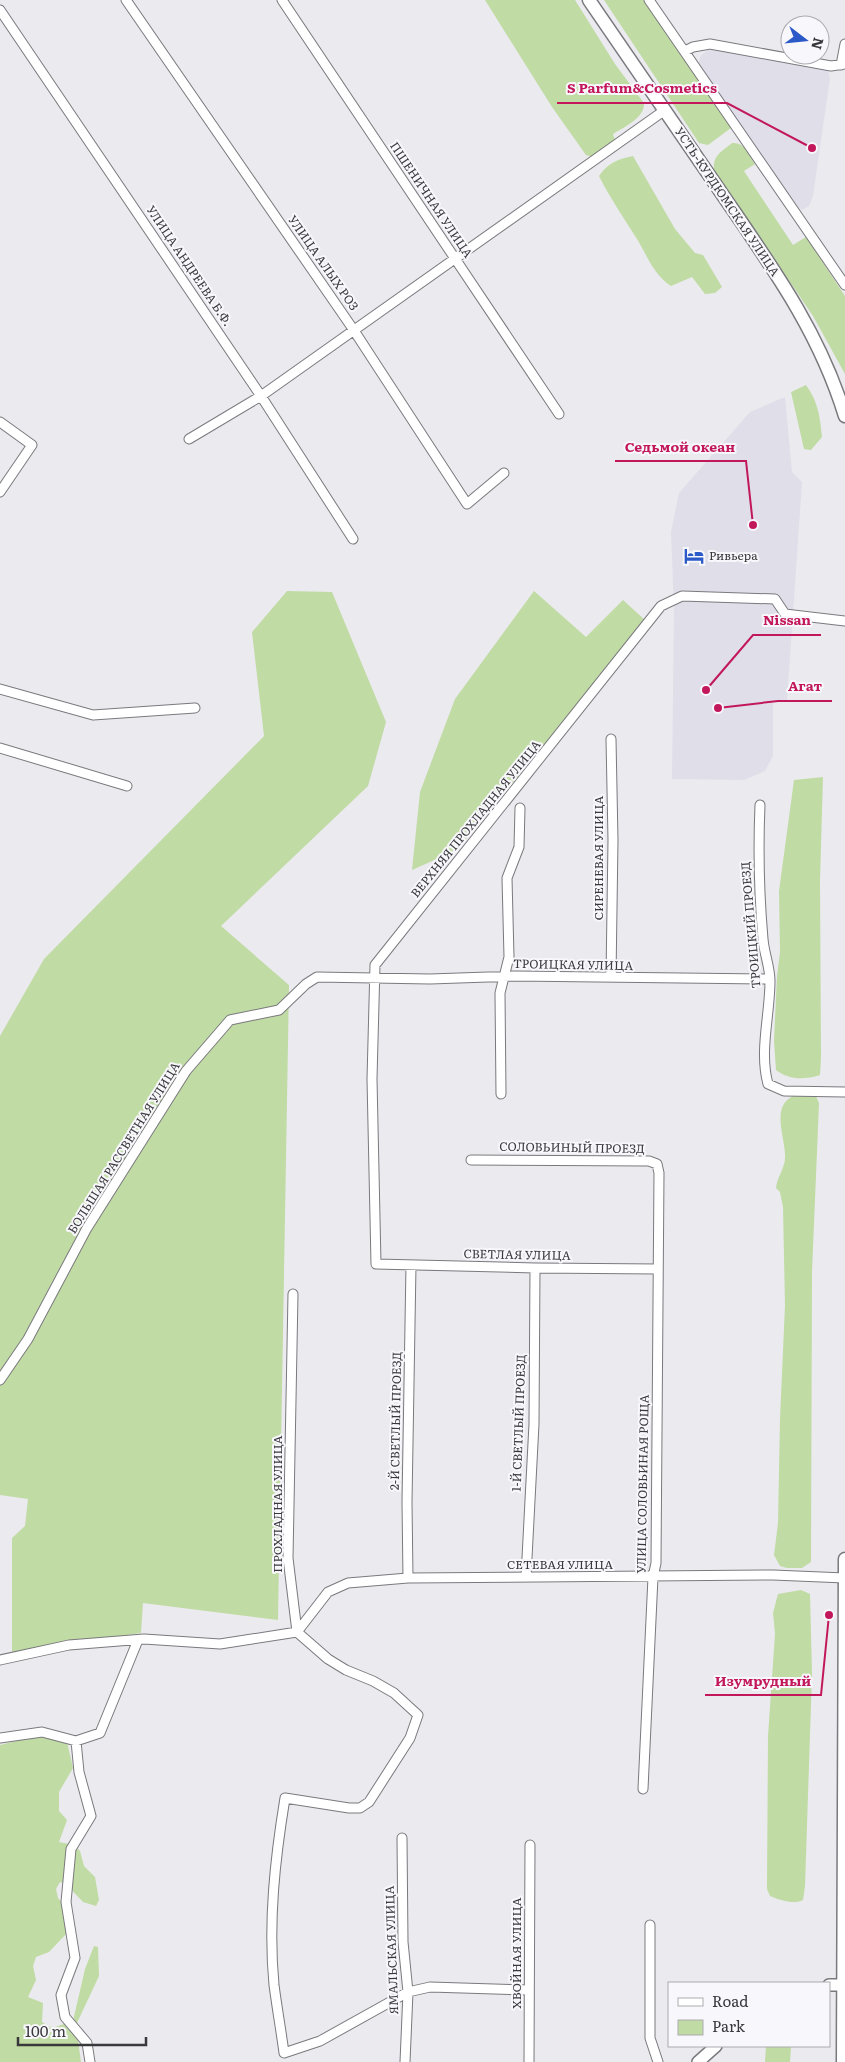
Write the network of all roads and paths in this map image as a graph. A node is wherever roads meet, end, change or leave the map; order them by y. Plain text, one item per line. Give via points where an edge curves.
1 (126, 0) edge
2 (282, 0) edge
3 (589, 0) edge
4 (649, 0) edge
5 (0, 10) edge
6 (845, 44) edge
7 (685, 51) junction
8 (843, 65) edge
9 (665, 110) junction
10 (456, 258) junction
11 (845, 285) edge
12 (353, 329) junction
13 (261, 396) junction
14 (559, 414) dead end
15 (845, 416) edge
16 (0, 422) edge
17 (188, 438) dead end
18 (504, 473) dead end
19 (0, 492) edge
20 (353, 539) dead end
21 (845, 620) edge
22 (0, 689) edge
23 (195, 708) dead end
24 (611, 739) dead end
25 (0, 748) edge
26 (127, 786) dead end
27 (760, 805) dead end
28 (520, 808) dead end
29 (505, 976) junction
30 (611, 977) junction
31 (375, 978) junction
32 (770, 979) junction
33 (845, 1092) edge
34 (501, 1094) dead end
35 (471, 1160) dead end
36 (376, 1264) joint
37 (410, 1265) junction
38 (535, 1268) junction
39 (658, 1269) junction
40 (293, 1294) dead end
41 (0, 1380) edge
42 (845, 1559) edge
43 (526, 1577) junction
44 (653, 1577) junction
45 (408, 1578) junction
46 (845, 1578) edge
47 (845, 1603) edge
48 (297, 1632) junction
49 (138, 1640) junction
50 (0, 1660) edge
51 (0, 1738) edge
52 (76, 1741) junction
53 (643, 1789) dead end
54 (402, 1838) dead end
55 (530, 1845) dead end
56 (844, 1867) edge
57 (650, 1925) dead end
58 (830, 1985) edge
59 (844, 1985) edge
60 (528, 1990) junction
61 (408, 1992) junction
62 (715, 2047) edge
63 (90, 2062) edge
64 (405, 2062) edge
65 (529, 2062) edge
66 (658, 2062) edge
67 (698, 2062) edge
68 (843, 2062) edge

1 - 12 street, УЛИЦА АЛЫХ РОЗ
2 - 10 street, ПШЕНИЧНАЯ УЛИЦА
3 - 9 main road, УСТЬ-КУРДЮМСКАЯ УЛИЦА
4 - 7 street
5 - 13 street, УЛИЦА АНДРЕЕВА Б.Ф.
6 - 8 street
7 - 8 street via 693,46 710,44 831,66
7 - 11 street
9 - 10 street
9 - 15 main road, УСТЬ-КУРДЮМСКАЯ УЛИЦА via 805,320 824,357
10 - 12 street
10 - 14 street, ПШЕНИЧНАЯ УЛИЦА
12 - 13 street
12 - 18 street, УЛИЦА АЛЫХ РОЗ via 467,504
13 - 17 street
13 - 20 street, УЛИЦА АНДРЕЕВА Б.Ф.
16 - 19 street via 32,445
21 - 31 street, ВЕРХНЯЯ ПРОХЛАДНАЯ УЛИЦА via 785,614 775,599 682,596 661,606 376,965
22 - 23 street via 93,716
24 - 30 street, СИРЕНЕВАЯ УЛИЦА
25 - 26 street
27 - 32 street, ТРОИЦКИЙ ПРОЕЗД via 757,857 764,953
28 - 29 street via 519,847 507,878 509,957
29 - 30 street, ТРОИЦКАЯ УЛИЦА
29 - 31 street, ТРОИЦКАЯ УЛИЦА
29 - 34 street via 500,993
30 - 32 street, ТРОИЦКАЯ УЛИЦА
31 - 36 street, ВЕРХНЯЯ ПРОХЛАДНАЯ УЛИЦА via 372,1079
31 - 41 street, БОЛЬШАЯ РАССВЕТНАЯ УЛИЦА via 317,977 279,1010 230,1020 225,1025 186,1071 87,1228 28,1339
32 - 33 street, ТРОИЦКИЙ ПРОЕЗД via 765,1059 768,1084 784,1091
35 - 39 street, СОЛОВЬИНЫЙ ПРОЕЗД via 649,1161 657,1164
36 - 37 street, СВЕТЛАЯ УЛИЦА
37 - 38 street, СВЕТЛАЯ УЛИЦА
37 - 45 street, 2-Й СВЕТЛЫЙ ПРОЕЗД
38 - 39 street, СВЕТЛАЯ УЛИЦА
38 - 43 street, 1-Й СВЕТЛЫЙ ПРОЕЗД via 534,1424
39 - 44 street, УЛИЦА СОЛОВЬИНАЯ РОЩА via 656,1563
40 - 48 street, ПРОХЛАДНАЯ УЛИЦА via 288,1558
42 - 46 main road
43 - 44 street, СЕТЕВАЯ УЛИЦА
43 - 45 street, СЕТЕВАЯ УЛИЦА
44 - 46 street, СЕТЕВАЯ УЛИЦА via 773,1575
44 - 53 street, УЛИЦА СОЛОВЬИНАЯ РОЩА
45 - 48 street, СЕТЕВАЯ УЛИЦА via 348,1584 328,1592
46 - 47 main road
47 - 56 main road
48 - 49 street via 220,1644
48 - 61 street via 328,1659 394,1693 418,1715 410,1738 369,1802 360,1808 285,1798 277,1844 272,1914 274,1984 284,2053 320,2041
49 - 50 street via 70,1645
49 - 52 street via 100,1733
51 - 52 street via 42,1732
52 - 63 street via 79,1772 91,1816 71,1849 66,1902 75,1958 61,1995 65,2017 87,2043
54 - 61 street, ЯМАЛЬСКАЯ УЛИЦА via 403,1942
55 - 60 street, ХВОЙНАЯ УЛИЦА
56 - 59 main road
57 - 66 street via 650,2038
58 - 59 street
59 - 68 main road
60 - 61 street via 430,1988
60 - 65 street, ХВОЙНАЯ УЛИЦА
61 - 64 street, ЯМАЛЬСКАЯ УЛИЦА
62 - 67 street

